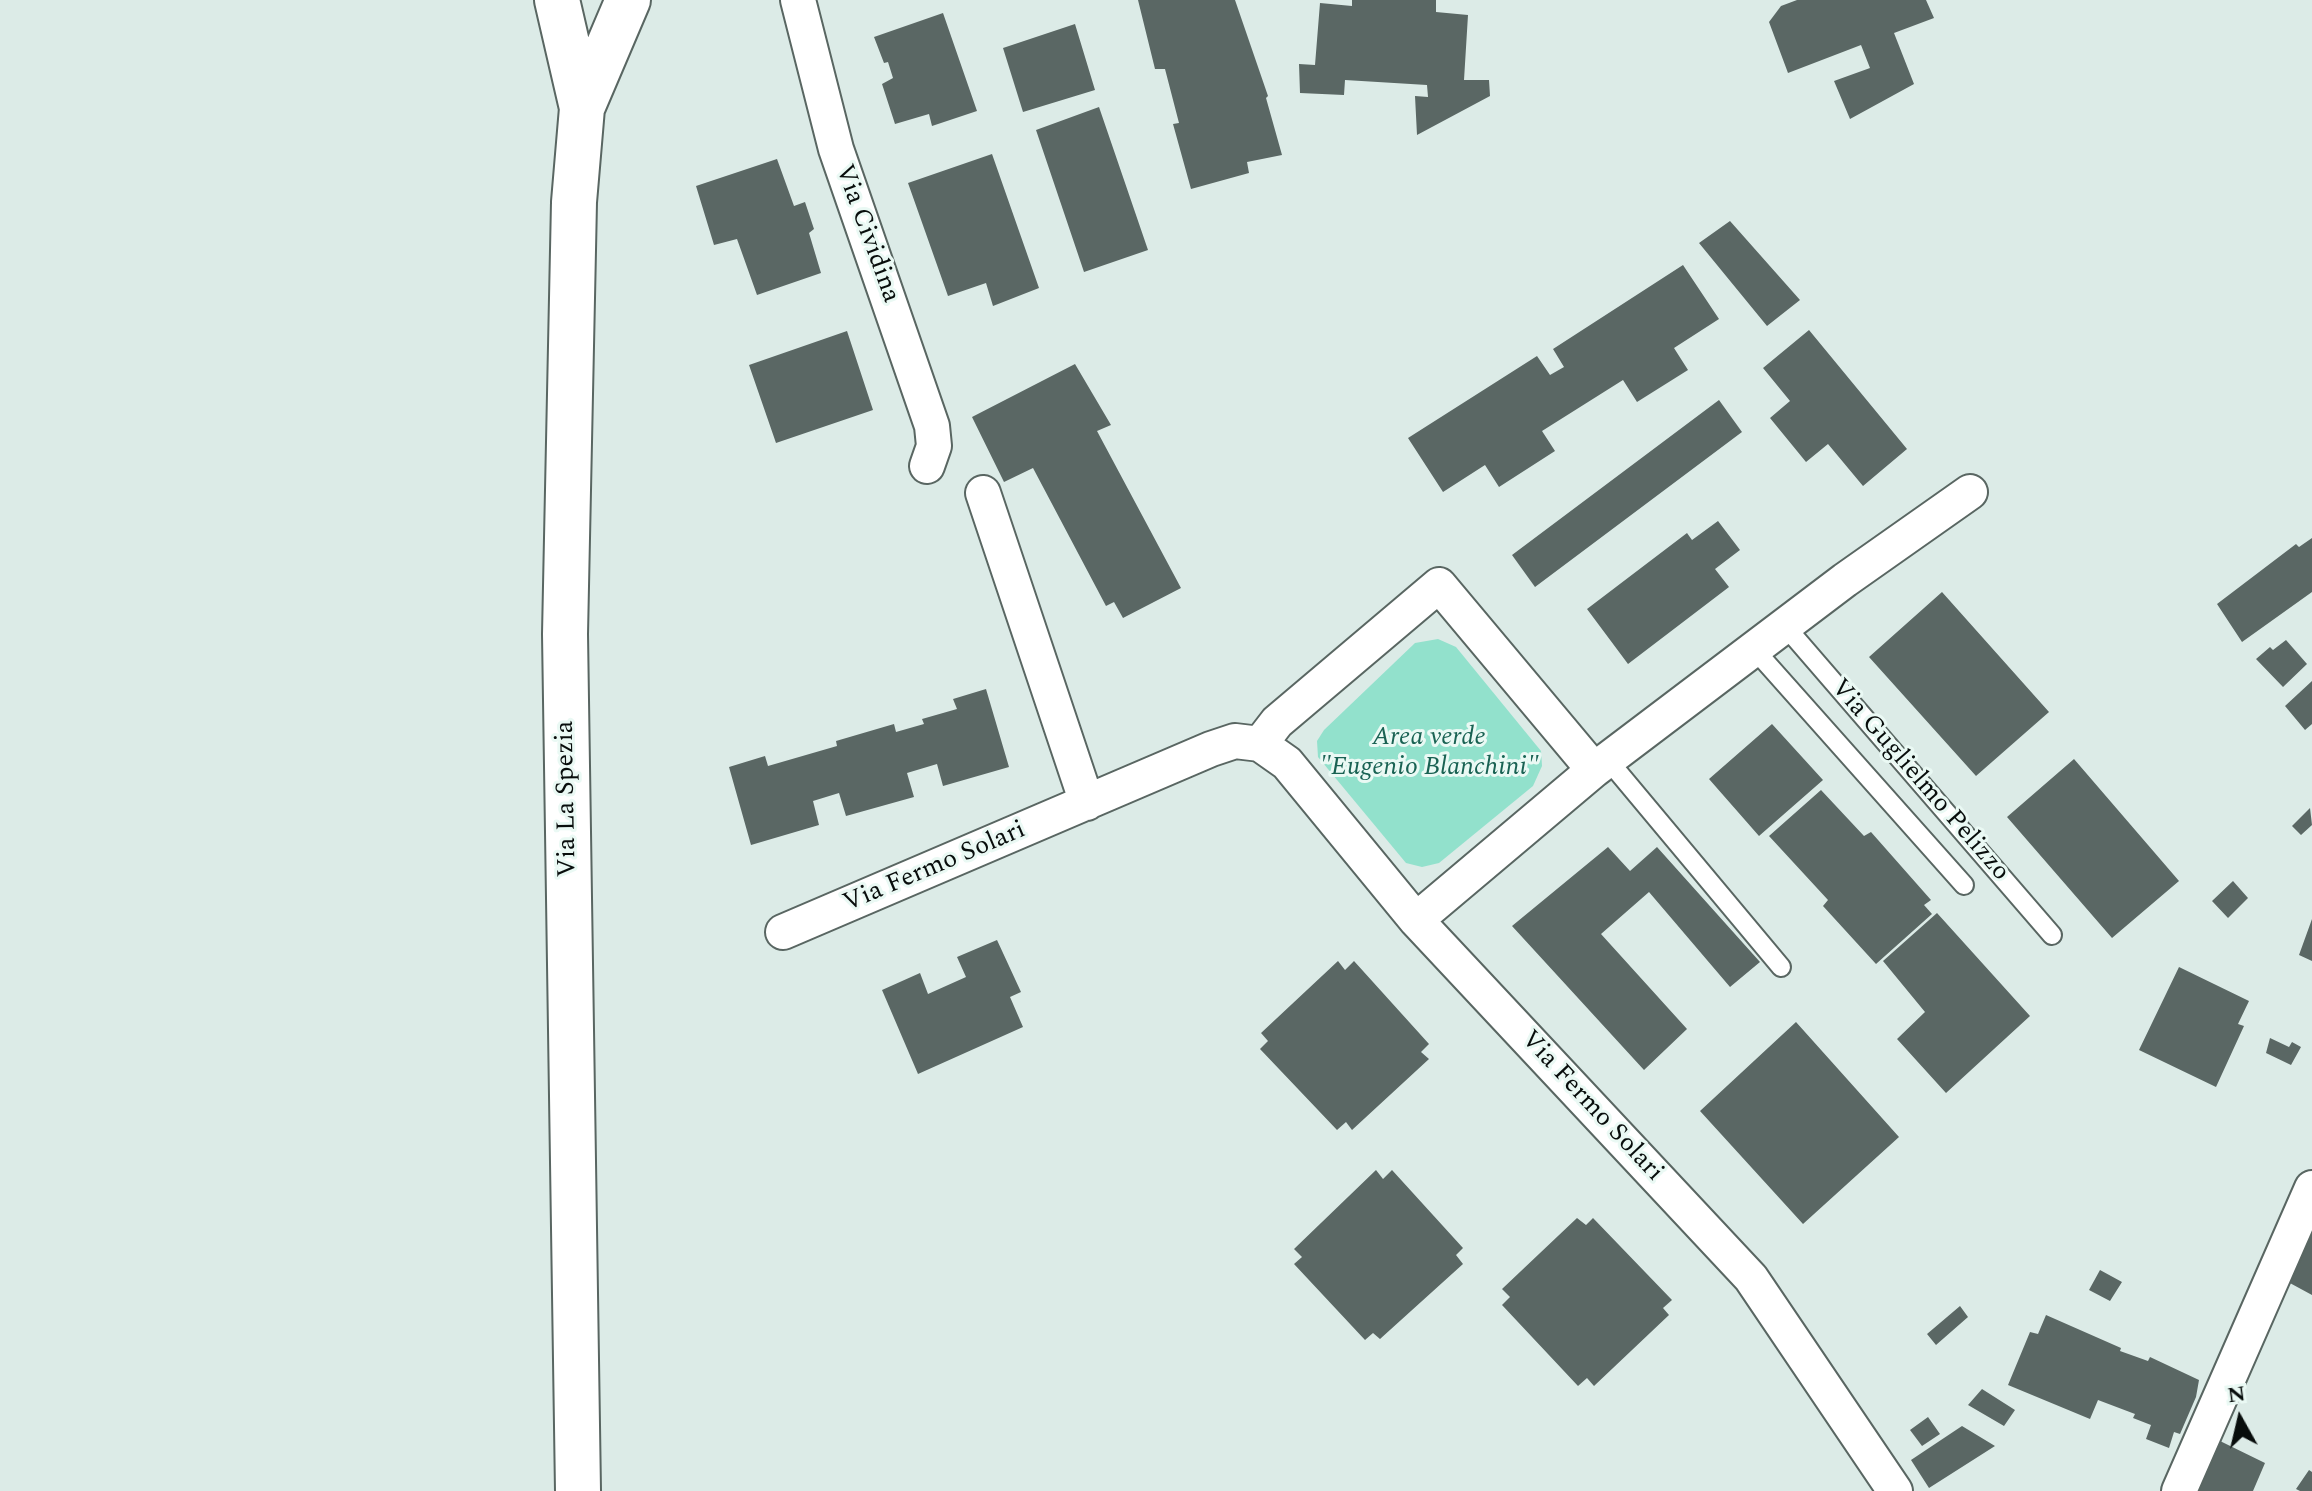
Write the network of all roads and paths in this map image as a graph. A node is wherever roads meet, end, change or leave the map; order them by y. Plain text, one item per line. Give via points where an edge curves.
1 (557, 0) edge
2 (628, 0) edge
3 (798, 0) edge
4 (582, 108) junction
5 (927, 466) dead end
6 (1970, 492) dead end
7 (983, 493) dead end
8 (1785, 626) junction
9 (1754, 649) junction
10 (1260, 744) junction
11 (1601, 765) junction
12 (1087, 803) junction
13 (1964, 885) dead end
14 (1416, 920) junction
15 (783, 932) dead end
16 (2052, 935) dead end
17 (1781, 967) dead end
18 (2312, 1188) edge
19 (578, 1491) edge
20 (1895, 1491) edge
21 (2179, 1491) edge

1 - 4 main road, Via La Spezia
2 - 4 main road, Via La Spezia
3 - 5 street, Via Cividina via 836,149 932,426 934,446
4 - 19 main road, Via La Spezia via 574,202 565,634
6 - 8 street
7 - 12 street
8 - 9 street
8 - 16 lane, Via Guglielmo Pelizzo
9 - 11 street
9 - 13 lane, Via Guglielmo Pelizzo
10 - 11 street via 1277,722 1439,585
10 - 12 street, Via Fermo Solari via 1235,741 1211,749
10 - 14 street, Via Fermo Solari via 1287,763
11 - 14 street
11 - 17 lane
12 - 15 street, Via Fermo Solari
14 - 20 street, Via Fermo Solari via 1751,1278
18 - 21 street

